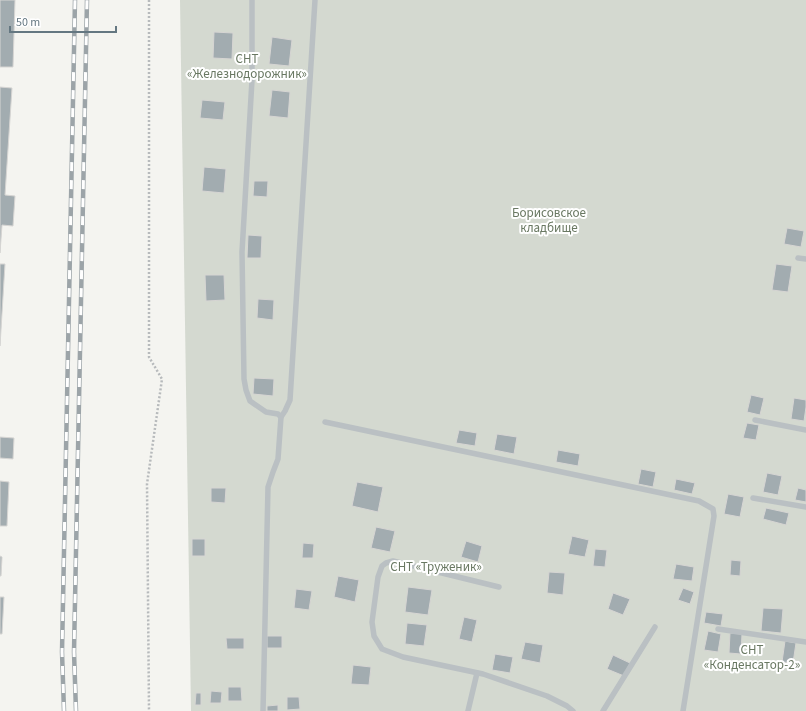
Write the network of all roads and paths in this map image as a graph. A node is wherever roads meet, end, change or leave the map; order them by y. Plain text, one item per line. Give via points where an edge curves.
1 (149, 0) edge
2 (252, 0) edge
3 (315, 0) edge
4 (798, 258) dead end
5 (806, 259) edge
6 (280, 417) junction
7 (755, 420) dead end
8 (325, 422) dead end
9 (806, 430) edge
10 (753, 498) dead end
11 (806, 507) edge
12 (499, 587) dead end
13 (655, 627) dead end
14 (718, 629) dead end
15 (806, 642) edge
16 (477, 673) junction
17 (149, 711) edge
18 (263, 711) edge
19 (468, 711) edge
20 (573, 711) edge
21 (603, 711) edge
22 (683, 711) edge

1 - 17 path via 149,357 162,379 147,484
2 - 6 lane via 252,80 242,252 244,378 250,401 266,412 278,414
3 - 6 lane via 290,400
4 - 5 lane
6 - 18 lane via 278,459 268,487
7 - 9 lane
8 - 22 lane via 698,501 712,509 714,516
10 - 11 lane
12 - 16 lane via 393,561 382,566 378,577 372,622 374,636 382,649 403,657
13 - 21 lane
14 - 15 lane
16 - 19 lane
16 - 20 lane via 547,696

